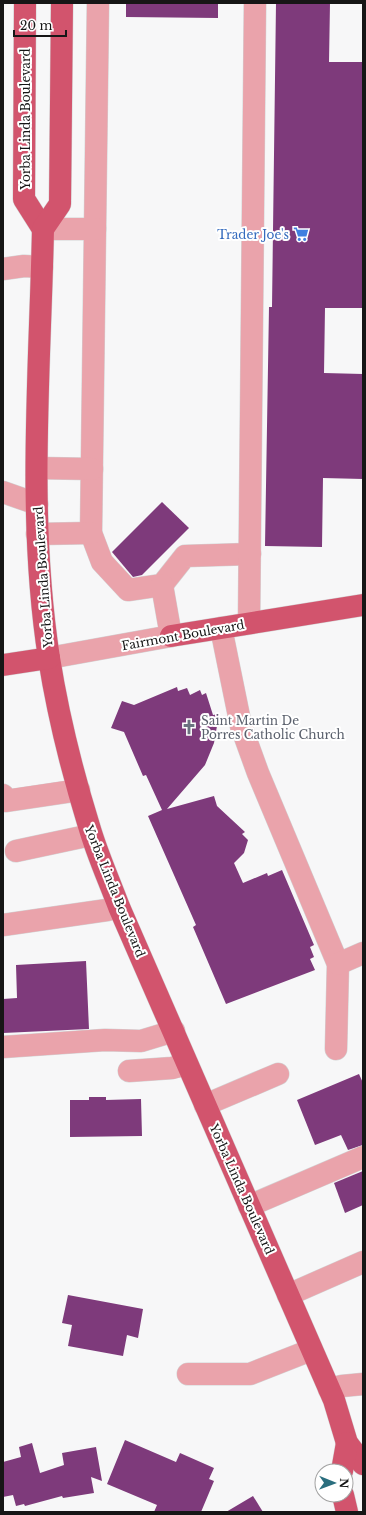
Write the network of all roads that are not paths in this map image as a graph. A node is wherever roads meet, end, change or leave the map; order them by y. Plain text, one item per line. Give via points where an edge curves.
1 (25, 3) edge
2 (62, 3) edge
3 (98, 3) edge
4 (255, 3) edge
5 (43, 229) junction
6 (95, 229) junction
7 (42, 267) junction
8 (3, 269) edge
9 (37, 468) junction
10 (92, 469) junction
11 (3, 492) edge
12 (37, 504) junction
13 (91, 533) junction
14 (37, 534) junction
15 (250, 554) junction
16 (162, 585) junction
17 (363, 605) edge
18 (249, 623) junction
19 (221, 628) junction
20 (171, 636) junction
21 (49, 658) junction
22 (3, 665) edge
23 (79, 790) junction
24 (3, 795) edge
25 (92, 835) junction
26 (16, 852) dead end
27 (119, 907) junction
28 (3, 925) edge
29 (363, 953) edge
30 (338, 964) junction
31 (174, 1031) junction
32 (3, 1047) edge
33 (336, 1049) dead end
34 (187, 1064) junction
35 (129, 1071) dead end
36 (278, 1074) dead end
37 (205, 1105) junction
38 (363, 1157) edge
39 (249, 1206) junction
40 (363, 1262) edge
41 (288, 1295) junction
42 (312, 1350) junction
43 (188, 1374) dead end
44 (363, 1384) edge
45 (329, 1390) junction
46 (347, 1443) junction
47 (343, 1463) edge
48 (363, 1464) edge

1 - 5 main road, Yorba Linda Boulevard via 24,199
2 - 5 main road via 60,204
3 - 6 street
4 - 15 street
5 - 6 street
5 - 7 main road, Yorba Linda Boulevard
6 - 10 street
7 - 8 street
7 - 9 main road, Yorba Linda Boulevard
9 - 10 street
9 - 12 main road, Yorba Linda Boulevard
10 - 13 street
11 - 12 street
12 - 14 main road, Yorba Linda Boulevard
13 - 14 street
13 - 16 street via 102,562 128,590
14 - 21 main road, Yorba Linda Boulevard
15 - 16 street via 185,556
15 - 18 street
16 - 20 street
17 - 18 main road, Fairmont Boulevard
18 - 19 main road, Fairmont Boulevard
19 - 20 main road, Fairmont Boulevard
19 - 30 street via 241,726
20 - 21 street, Fairmont Boulevard
21 - 22 main road, Fairmont Boulevard
21 - 23 main road, Yorba Linda Boulevard via 65,741
23 - 24 street via 5,802
23 - 25 main road, Yorba Linda Boulevard
25 - 26 street
25 - 27 main road, Yorba Linda Boulevard
27 - 28 street
27 - 31 main road, Yorba Linda Boulevard
29 - 30 street
30 - 33 street
31 - 32 street via 141,1040
31 - 34 main road, Yorba Linda Boulevard
34 - 35 street via 172,1068
34 - 37 main road, Yorba Linda Boulevard
36 - 37 street
37 - 39 main road, Yorba Linda Boulevard
38 - 39 street
39 - 41 main road, Yorba Linda Boulevard
40 - 41 street
41 - 42 main road, Yorba Linda Boulevard
42 - 43 street via 250,1374
42 - 45 main road, Yorba Linda Boulevard
44 - 45 street
45 - 46 main road, Yorba Linda Boulevard
46 - 47 main road, Yorba Linda Boulevard
46 - 48 main road, Yorba Linda Boulevard

